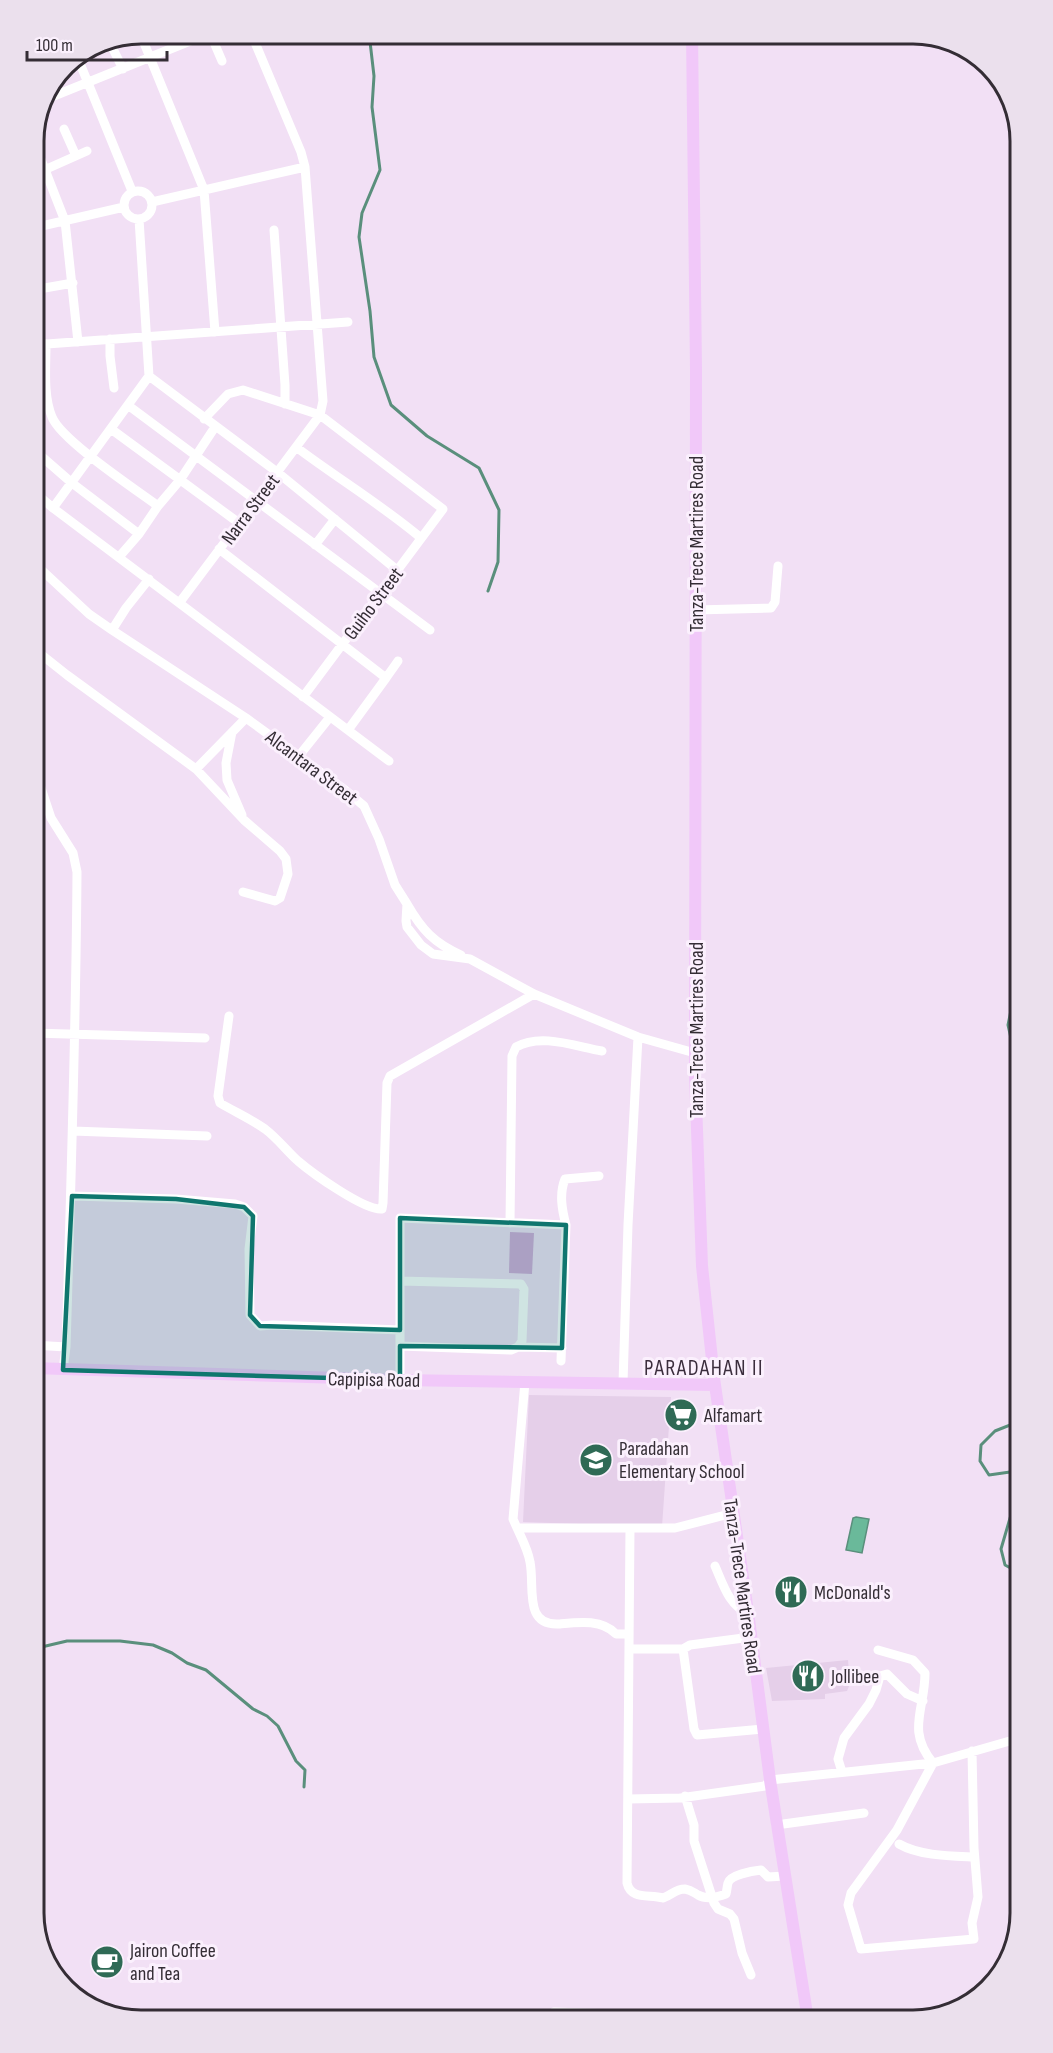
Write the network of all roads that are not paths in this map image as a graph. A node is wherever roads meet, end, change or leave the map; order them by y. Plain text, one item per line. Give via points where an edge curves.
1 (145, 44) edge
2 (183, 44) edge
3 (215, 44) edge
4 (256, 44) edge
5 (692, 44) edge
6 (112, 48) edge
7 (151, 57) junction
8 (222, 61) dead end
9 (81, 65) edge
10 (123, 69) junction
11 (88, 82) junction
12 (55, 96) edge
13 (64, 129) dead end
14 (87, 151) dead end
15 (76, 156) junction
16 (305, 167) junction
17 (45, 170) joint
18 (204, 190) junction
19 (132, 191) junction
20 (152, 202) junction
21 (124, 207) junction
22 (139, 219) junction
23 (66, 220) junction
24 (44, 225) edge
25 (274, 230) dead end
26 (73, 283) junction
27 (44, 288) edge
28 (348, 322) dead end
29 (317, 324) junction
30 (281, 327) junction
31 (215, 332) junction
32 (147, 336) junction
33 (110, 339) junction
34 (78, 342) junction
35 (46, 344) joint
36 (149, 376) junction
37 (114, 388) dead end
38 (285, 404) junction
39 (129, 406) junction
40 (320, 415) junction
41 (204, 419) junction
42 (215, 427) junction
43 (111, 429) junction
44 (296, 447) junction
45 (197, 455) junction
46 (91, 456) junction
47 (44, 459) edge
48 (277, 472) junction
49 (180, 480) junction
50 (72, 483) junction
51 (44, 501) edge
52 (255, 501) junction
53 (158, 506) junction
54 (52, 508) junction
55 (335, 519) junction
56 (239, 523) junction
57 (139, 534) junction
58 (421, 538) junction
59 (315, 545) junction
60 (219, 549) junction
61 (119, 557) junction
62 (778, 566) dead end
63 (397, 570) junction
64 (44, 572) edge
65 (149, 579) junction
66 (380, 594) junction
67 (180, 602) junction
68 (696, 610) junction
69 (112, 630) junction
70 (430, 630) dead end
71 (342, 644) junction
72 (44, 657) edge
73 (398, 661) dead end
74 (386, 678) junction
75 (303, 697) junction
76 (330, 717) junction
77 (246, 718) junction
78 (348, 730) junction
79 (232, 732) junction
80 (298, 757) junction
81 (389, 760) dead end
82 (196, 769) junction
83 (44, 797) edge
84 (244, 820) junction
85 (243, 892) dead end
86 (534, 994) junction
87 (229, 1016) dead end
88 (44, 1033) edge
89 (76, 1033) junction
90 (638, 1037) junction
91 (205, 1038) dead end
92 (602, 1051) dead end
93 (695, 1053) junction
94 (73, 1131) junction
95 (207, 1136) dead end
96 (599, 1176) dead end
97 (72, 1196) junction
98 (510, 1223) junction
99 (566, 1225) junction
100 (400, 1281) junction
101 (400, 1330) junction
102 (44, 1346) edge
103 (400, 1346) junction
104 (66, 1347) junction
105 (518, 1347) junction
106 (562, 1348) junction
107 (561, 1361) dead end
108 (44, 1369) edge
109 (63, 1370) junction
110 (400, 1380) junction
111 (525, 1382) junction
112 (623, 1383) junction
113 (715, 1385) junction
114 (733, 1513) junction
115 (517, 1527) junction
116 (630, 1528) junction
117 (715, 1566) dead end
118 (748, 1613) junction
119 (629, 1634) junction
120 (751, 1637) junction
121 (628, 1649) junction
122 (683, 1649) junction
123 (878, 1650) dead end
124 (922, 1701) junction
125 (763, 1729) junction
126 (1010, 1741) edge
127 (972, 1751) junction
128 (933, 1763) junction
129 (842, 1772) junction
130 (770, 1780) junction
131 (685, 1796) junction
132 (627, 1799) junction
133 (864, 1813) dead end
134 (776, 1825) junction
135 (899, 1844) dead end
136 (974, 1857) junction
137 (784, 1876) junction
138 (713, 1897) junction
139 (751, 1975) dead end
140 (806, 2010) edge

1 - 7 street
2 - 7 street
3 - 8 street
4 - 16 street
5 - 68 main road, Tanza-Trece Martires Road
6 - 10 street
7 - 10 street
7 - 18 street
9 - 11 street
10 - 11 street
11 - 12 street
11 - 19 street
13 - 15 street
14 - 15 street
15 - 17 street
16 - 18 street
16 - 29 street
17 - 23 street
18 - 20 street
18 - 31 street
19 - 20 street via 145,192
19 - 21 street via 125,198
20 - 22 street via 151,212
21 - 22 street via 130,217
21 - 23 street
22 - 32 street
23 - 24 street
23 - 26 street
25 - 30 street
26 - 27 street
26 - 34 street
28 - 29 street
29 - 30 street
29 - 40 street via 323,401
30 - 31 street
30 - 38 street
31 - 32 street
32 - 33 street
32 - 36 street
33 - 34 street
33 - 37 street
34 - 35 street
35 - 46 street via 52,417
36 - 39 street
36 - 41 street
38 - 40 street
38 - 41 street via 243,390 228,394
39 - 43 street
39 - 45 street
40 - 44 street, Narra Street
40 - 58 street, Guiho Street via 443,509
41 - 42 street
42 - 45 street
42 - 48 street
43 - 46 street
43 - 49 street
44 - 48 street, Narra Street
44 - 58 street
45 - 49 street
45 - 52 street
46 - 50 street
46 - 53 street
47 - 50 street
48 - 52 street, Narra Street
48 - 55 street
49 - 53 street
49 - 56 street
50 - 54 street
50 - 57 street
51 - 54 street
52 - 56 street, Narra Street
52 - 59 street
53 - 57 street
54 - 61 street
55 - 59 street
55 - 63 street
56 - 60 street, Narra Street
57 - 61 street
58 - 63 street, Guiho Street
59 - 66 street
60 - 67 street, Narra Street
60 - 71 street
61 - 65 street
62 - 68 street via 771,608
63 - 66 street, Guiho Street
64 - 69 street, Alcantara Street
65 - 67 street
65 - 69 street
66 - 70 street
66 - 71 street, Guiho Street
67 - 75 street
68 - 93 main road, Tanza-Trece Martires Road
69 - 77 street, Alcantara Street
71 - 74 street
71 - 75 street, Guiho Street
72 - 82 street
73 - 74 street
74 - 78 street
75 - 76 street
76 - 78 street
76 - 80 street
77 - 79 street
77 - 80 street, Alcantara Street
78 - 81 street
79 - 82 street
79 - 84 street via 227,780
80 - 86 street, Alcantara Street via 363,806 380,839 395,885 407,904 407,927 421,945 433,954 470,959
82 - 84 street
83 - 89 street via 51,818 73,853 77,872
84 - 85 street via 280,851 286,859 288,874 278,900
86 - 87 street via 390,1076 383,1203 378,1210 326,1182 266,1130 220,1103
86 - 90 street, Alcantara Street
88 - 89 street
89 - 91 street
89 - 94 street
90 - 93 street, Alcantara Street
90 - 112 street
92 - 98 street via 540,1040 516,1047 512,1056
93 - 113 main road, Tanza-Trece Martires Road via 702,1266
94 - 95 street
94 - 97 street
96 - 99 street via 565,1179 562,1211
97 - 101 street via 176,1199 244,1207 253,1216 250,1315 260,1326
97 - 104 street
98 - 99 street
98 - 100 street via 400,1218
99 - 106 street
100 - 101 street
100 - 105 street via 521,1284 522,1341
101 - 103 street
102 - 104 street
103 - 105 street via 511,1350
103 - 110 street
104 - 109 street
105 - 106 street
106 - 107 street
108 - 109 main road, Capipisa Road
109 - 110 main road, Capipisa Road
110 - 111 main road, Capipisa Road
111 - 112 main road, Capipisa Road
111 - 115 street via 513,1519
112 - 113 main road, Capipisa Road
113 - 114 main road, Tanza-Trece Martires Road
114 - 116 street via 675,1528
114 - 118 main road, Tanza-Trece Martires Road
115 - 116 street
115 - 119 street via 531,1564 533,1607 539,1619 548,1624 600,1624 616,1634
116 - 119 street
117 - 118 street via 730,1599
118 - 120 main road, Tanza-Trece Martires Road
119 - 121 street
120 - 122 street
120 - 125 main road, Tanza-Trece Martires Road
121 - 122 street
121 - 132 street
122 - 125 street via 698,1735
123 - 124 street via 913,1660 925,1673
124 - 128 street via 917,1720 920,1743
124 - 129 street via 907,1694 887,1674 880,1676 869,1704 844,1738 838,1759
125 - 130 main road, Tanza-Trece Martires Road
126 - 127 street
127 - 128 street
127 - 136 street
128 - 129 street
128 - 136 street via 897,1830 851,1893 848,1905 861,1949 974,1940 972,1923 978,1897
129 - 130 street
130 - 131 street via 765,1786
130 - 134 main road, Tanza-Trece Martires Road
131 - 132 street
131 - 138 street via 697,1854
132 - 138 street via 627,1882 632,1893 667,1898 676,1890 688,1889 704,1898
133 - 134 street
134 - 137 main road, Tanza-Trece Martires Road
135 - 136 street
137 - 138 street via 768,1877 761,1870 731,1878 726,1894
137 - 140 main road, Tanza-Trece Martires Road
138 - 139 street via 715,1907 734,1919

